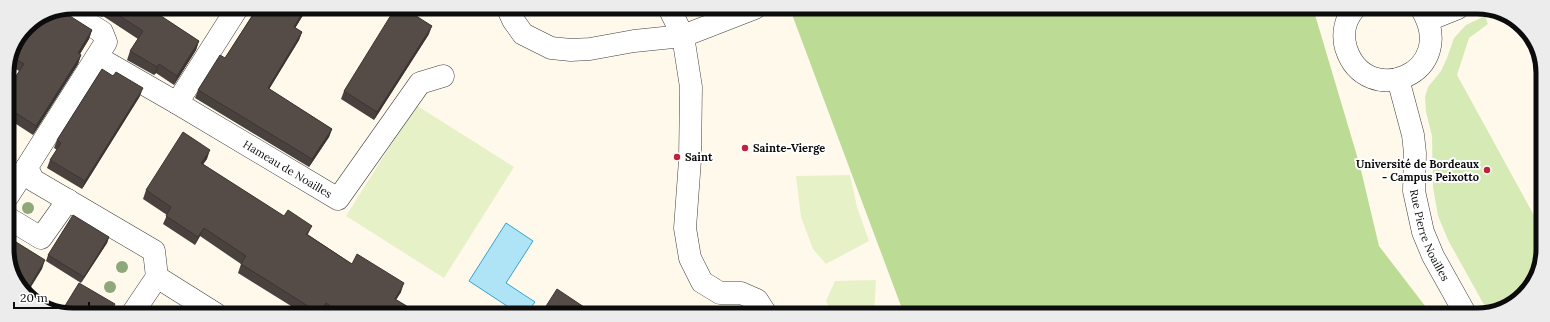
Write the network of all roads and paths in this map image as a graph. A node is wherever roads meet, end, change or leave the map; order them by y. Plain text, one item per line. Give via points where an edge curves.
1 (73, 14) edge
2 (234, 14) edge
3 (510, 14) edge
4 (672, 14) edge
5 (740, 14) edge
6 (1350, 14) edge
7 (1425, 14) edge
8 (683, 36) junction
9 (97, 57) junction
10 (443, 76) dead end
11 (1398, 79) junction
12 (178, 103) junction
13 (28, 167) junction
14 (14, 187) edge
15 (68, 200) junction
16 (14, 222) edge
17 (157, 277) junction
18 (136, 308) edge
19 (206, 308) edge
20 (762, 308) edge
21 (1462, 308) edge

1 - 9 street via 102,32 106,42
2 - 12 street
3 - 8 street via 523,34 551,48 590,49
4 - 8 street
5 - 8 street
6 - 11 street via 1344,42 1348,56 1357,68 1369,76 1383,80
7 - 11 street via 1431,32 1431,45 1427,56 1420,67 1410,75
8 - 20 street via 691,87 690,160 685,228 690,258 702,282 720,293 741,293 757,300
9 - 12 street, Hameau de Noailles
9 - 13 street
10 - 12 street, Hameau de Noailles via 420,82 338,199
11 - 21 street, Rue Pierre Noailles via 1413,135 1414,191 1423,232 1433,256
13 - 14 street
13 - 15 street via 33,180
15 - 16 street via 41,238
15 - 17 street via 154,252
17 - 18 street
17 - 19 street

